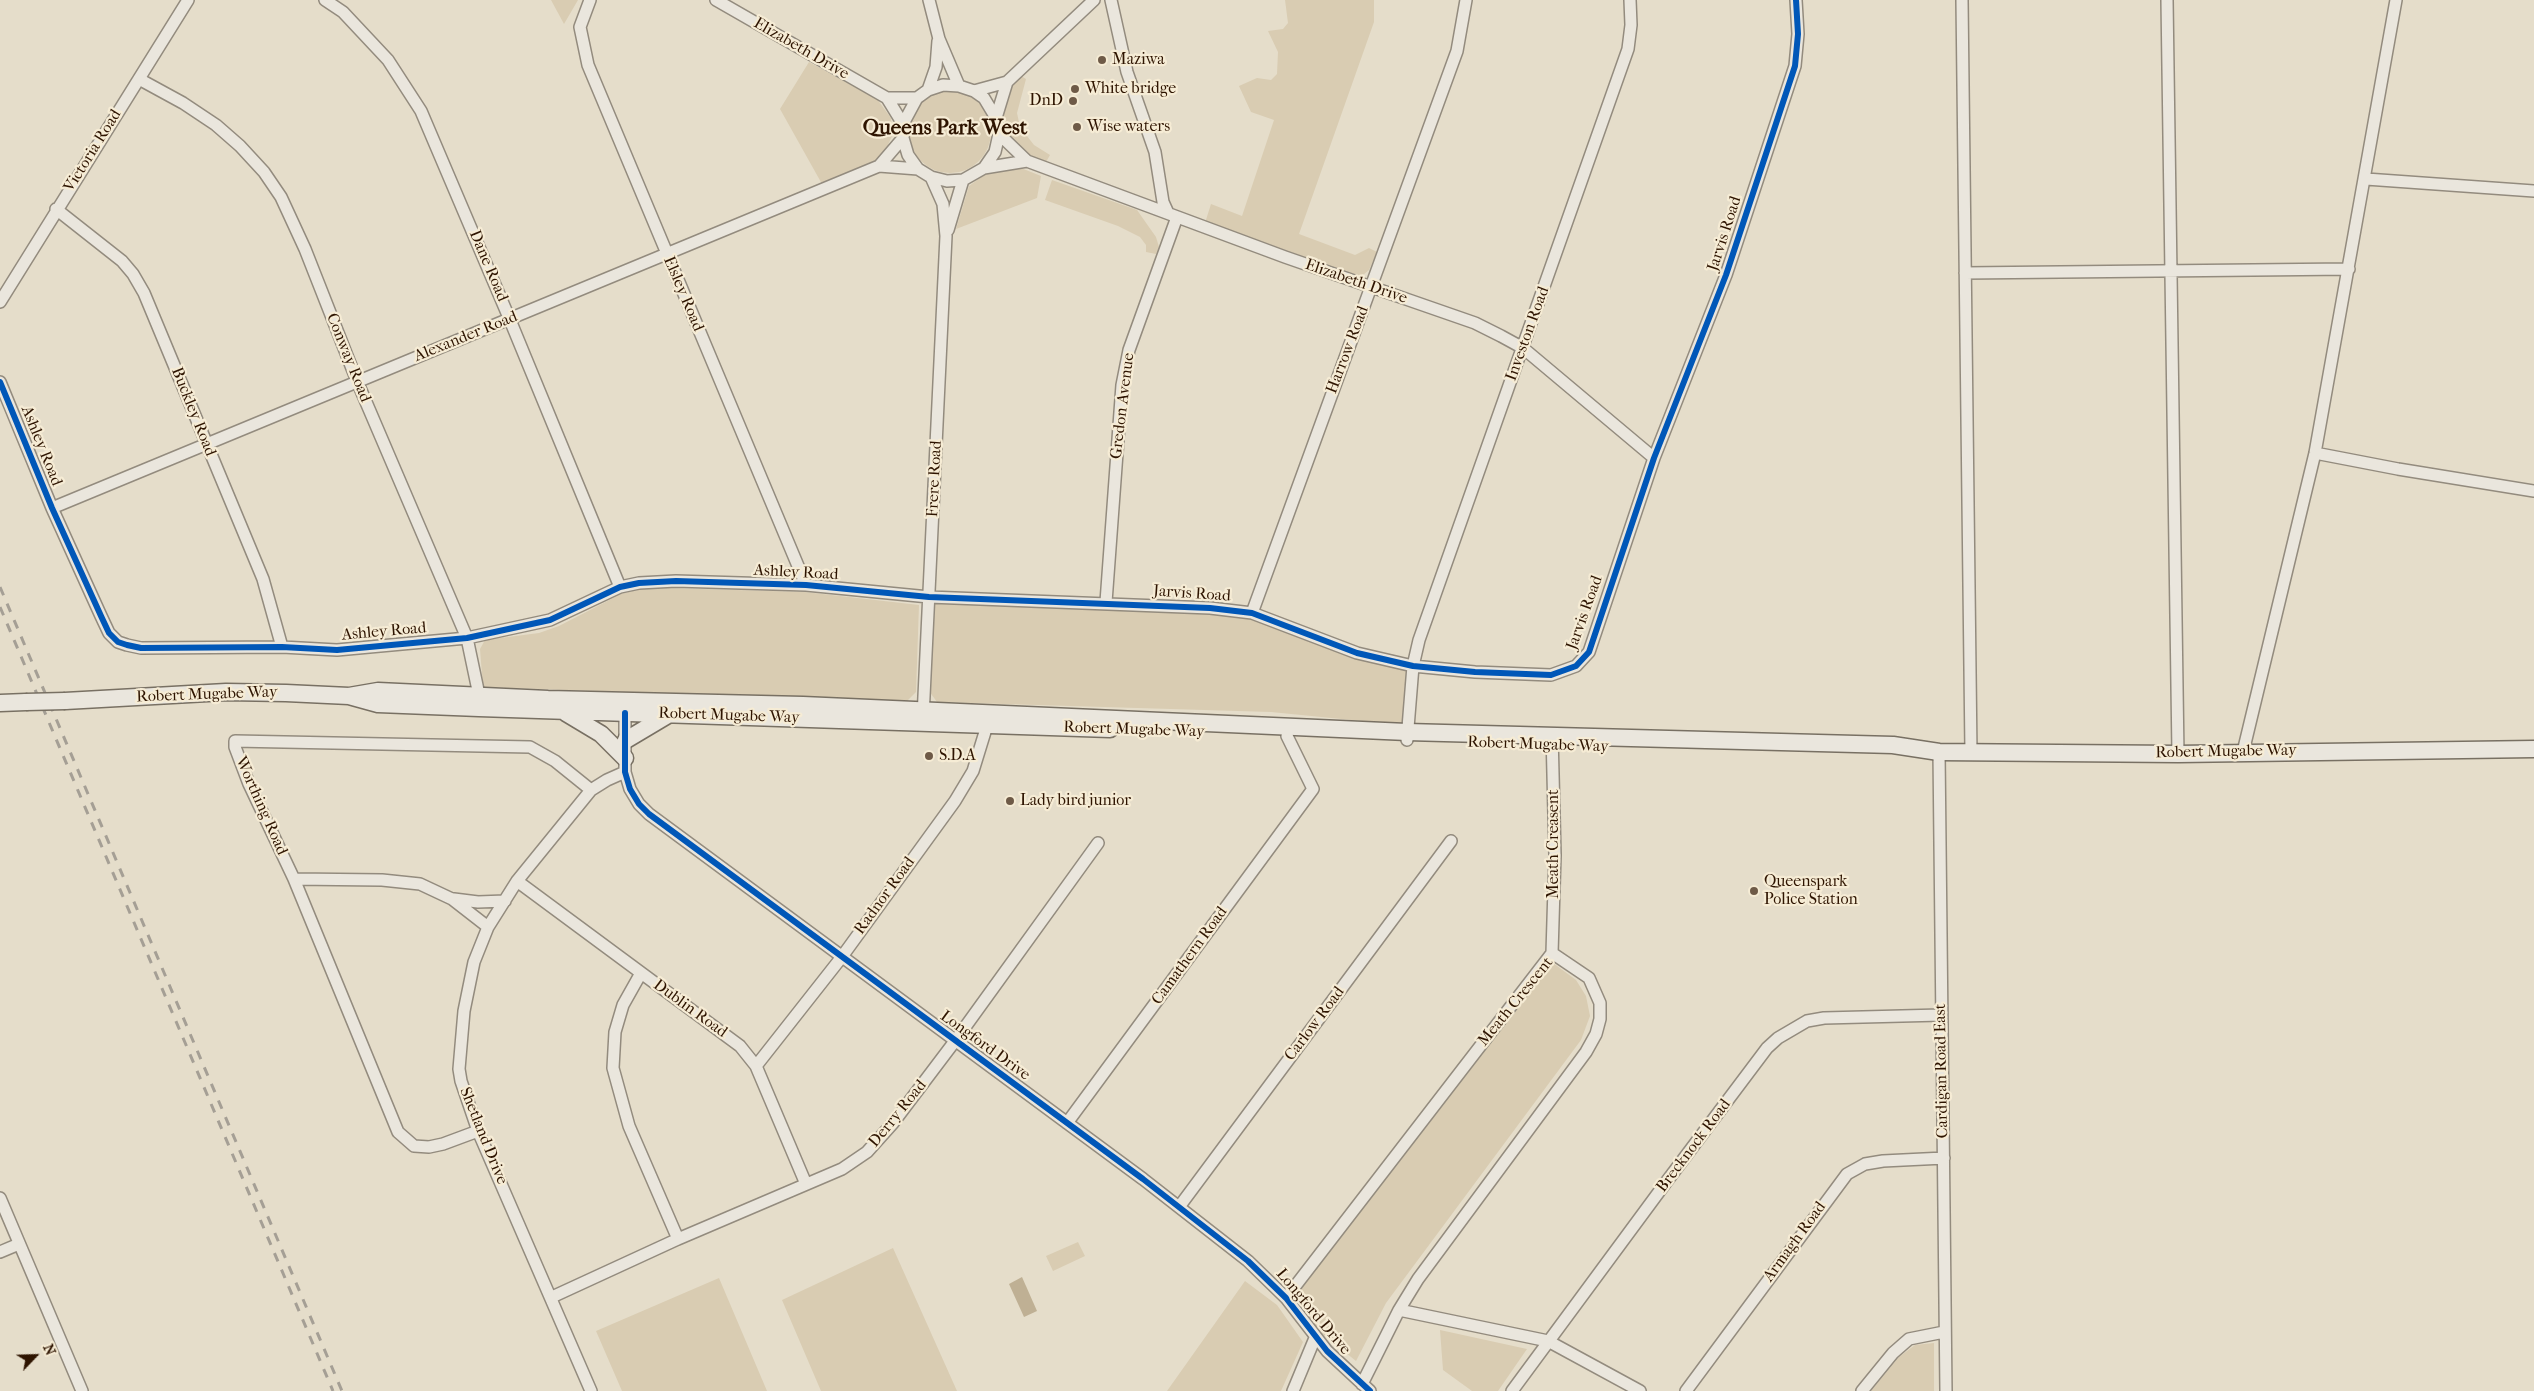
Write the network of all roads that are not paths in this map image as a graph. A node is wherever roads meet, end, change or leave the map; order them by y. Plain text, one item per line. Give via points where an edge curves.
1 (188, 0) edge
2 (325, 0) edge
3 (590, 0) edge
4 (716, 0) edge
5 (930, 0) edge
6 (1094, 0) edge
7 (1111, 0) edge
8 (1466, 0) edge
9 (1630, 0) edge
10 (1796, 0) edge
11 (1962, 0) edge
12 (2167, 0) edge
13 (2396, 0) edge
14 (938, 39) junction
15 (139, 79) junction
16 (1007, 82) junction
17 (959, 86) junction
18 (928, 90) junction
19 (974, 91) junction
20 (887, 98) junction
21 (917, 98) junction
22 (996, 118) junction
23 (903, 124) junction
24 (999, 134) junction
25 (902, 138) junction
26 (1027, 161) junction
27 (879, 166) junction
28 (984, 168) junction
29 (918, 169) junction
30 (931, 177) junction
31 (2366, 179) junction
32 (963, 180) junction
33 (2534, 191) edge
34 (56, 209) junction
35 (1172, 215) junction
36 (946, 236) junction
37 (667, 254) junction
38 (2349, 269) junction
39 (2171, 271) junction
40 (1965, 273) junction
41 (1371, 288) junction
42 (0, 302) edge
43 (510, 320) junction
44 (1523, 348) junction
45 (357, 381) junction
46 (0, 382) edge
47 (206, 445) junction
48 (2315, 453) junction
49 (1654, 458) junction
50 (2534, 491) edge
51 (52, 508) junction
52 (806, 585) junction
53 (620, 587) junction
54 (929, 597) junction
55 (1106, 602) junction
56 (1252, 613) junction
57 (467, 638) junction
58 (282, 647) junction
59 (1413, 666) junction
60 (479, 695) junction
61 (349, 696) junction
62 (593, 699) junction
63 (0, 704) edge
64 (669, 708) junction
65 (563, 712) junction
66 (625, 713) junction
67 (923, 716) junction
68 (989, 719) junction
69 (1287, 736) junction
70 (1407, 736) junction
71 (626, 740) junction
72 (1552, 740) junction
73 (2534, 749) edge
74 (1939, 752) junction
75 (1971, 752) junction
76 (2243, 752) junction
77 (2178, 754) junction
78 (625, 765) junction
79 (592, 790) junction
80 (1451, 841) dead end
81 (1098, 842) dead end
82 (294, 879) junction
83 (517, 881) junction
84 (452, 899) junction
85 (504, 901) junction
86 (488, 927) junction
87 (1552, 953) junction
88 (841, 958) junction
89 (641, 972) junction
90 (1941, 1015) junction
91 (955, 1042) junction
92 (756, 1066) junction
93 (1067, 1123) junction
94 (478, 1131) junction
95 (1944, 1158) junction
96 (806, 1184) junction
97 (0, 1198) edge
98 (1179, 1207) junction
99 (678, 1239) junction
100 (19, 1244) junction
101 (0, 1252) edge
102 (552, 1297) junction
103 (1286, 1298) junction
104 (1399, 1310) junction
105 (1944, 1332) junction
106 (1315, 1338) junction
107 (1548, 1341) junction
108 (1366, 1387) edge
109 (82, 1391) edge
110 (591, 1391) edge
111 (1293, 1391) edge
112 (1512, 1391) edge
113 (1640, 1391) edge
114 (1686, 1391) edge
115 (1862, 1391) edge
116 (1946, 1391) edge

1 - 15 street, Victoria Road
2 - 43 street, Dane Road via 343,12 388,60 421,111
3 - 37 street, Elsley Road via 580,27 584,54
4 - 20 street, Elizabeth Drive
5 - 14 street
6 - 16 street
7 - 35 street via 1127,72 1155,152 1163,202
8 - 41 street, Harrow Road via 1457,51
9 - 44 street, Investon Road via 1628,49
10 - 49 street, Jarvis Road via 1798,34 1795,66 1726,275
11 - 40 street
12 - 39 street
13 - 31 street
14 - 17 street
14 - 18 street via 936,67
15 - 34 street, Victoria Road
15 - 45 street, Conway Road via 216,125 264,172 281,197 305,249
16 - 19 street
16 - 22 street
17 - 18 street via 943,85
17 - 19 street
18 - 21 street
19 - 22 street
20 - 21 street, Elizabeth Drive
20 - 23 street, Elizabeth Drive
21 - 23 street
22 - 24 street
23 - 25 street
24 - 26 street, Elizabeth Drive
24 - 28 street via 995,152
25 - 27 street, Alexander Road
25 - 29 street
26 - 28 street, Elizabeth Drive
26 - 35 street, Elizabeth Drive
27 - 29 street, Alexander Road
27 - 37 street, Alexander Road
28 - 32 street
29 - 30 street
30 - 32 street
30 - 36 street, Frere Road via 942,204
31 - 33 street
31 - 38 street
32 - 36 street, Frere Road
34 - 42 street, Victoria Road
34 - 47 street, Buckley Road via 122,261 133,274 144,293
35 - 41 street, Elizabeth Drive
35 - 55 street, Gredon Avenue via 1129,350 1122,385
36 - 54 street, Frere Road
37 - 43 street, Alexander Road
37 - 52 street, Elsley Road
38 - 39 street
38 - 48 street
39 - 40 street
39 - 77 street
40 - 75 street
41 - 44 street, Elizabeth Drive via 1475,323
41 - 56 street, Harrow Road
43 - 45 street, Alexander Road
43 - 53 street, Dane Road
44 - 49 street, Elizabeth Drive
44 - 59 street, Investon Road via 1419,640
45 - 47 street, Alexander Road
45 - 57 street, Conway Road
46 - 51 street, Ashley Road
47 - 51 street, Alexander Road
47 - 58 street, Buckley Road via 263,579
48 - 50 street
48 - 76 street
49 - 59 street, Jarvis Road via 1589,652 1581,662 1566,671 1551,674
51 - 58 street, Ashley Road via 109,633 118,642 141,648
52 - 53 street, Ashley Road via 660,581
52 - 54 street, Ashley Road
53 - 57 street, Ashley Road via 550,620
54 - 55 street, Jarvis Road
54 - 67 street, Frere Road
55 - 56 street, Jarvis Road
56 - 59 street, Jarvis Road via 1357,653
57 - 58 street, Ashley Road via 345,649
57 - 60 street, Conway Road
59 - 70 street, Investon Road
60 - 61 main road, Robert Mugabe Way via 378,691
60 - 62 main road, Robert Mugabe Way
61 - 63 main road, Robert Mugabe Way, bridge via 226,692
61 - 65 main road, Robert Mugabe Way via 378,704
62 - 64 main road, Robert Mugabe Way
62 - 66 street
64 - 66 main road, Robert Mugabe Way
64 - 67 main road, Robert Mugabe Way
64 - 71 main road
65 - 66 main road, Robert Mugabe Way
65 - 78 main road via 601,734
66 - 71 street, Longford Drive
67 - 68 main road, Robert Mugabe Way
68 - 69 main road, Robert Mugabe Way
68 - 70 main road, Robert Mugabe Way
68 - 88 street, Radnor Road via 973,771 955,801
69 - 70 main road, Robert Mugabe Way
69 - 93 street, Camathern Road via 1313,789
70 - 72 main road, Robert Mugabe Way
71 - 78 street, Longford Drive
72 - 74 main road, Robert Mugabe Way via 1850,755 1894,755 1919,750
72 - 87 street, Meath Creasent via 1555,855
73 - 76 main road, Robert Mugabe Way
74 - 75 main road, Robert Mugabe Way
74 - 90 street, Cardigan Road East
75 - 77 main road, Robert Mugabe Way
76 - 77 main road, Robert Mugabe Way
78 - 79 street, Shetland Drive
78 - 88 street, Longford Drive via 630,789 649,814
79 - 82 street, Worthing Road via 541,752 523,746 235,740 249,784
79 - 83 street, Shetland Drive
80 - 98 street, Carlow Road
81 - 91 street, Derry Road
82 - 84 street via 420,884
82 - 94 street, Worthing Road via 402,1137 414,1146 428,1147
83 - 85 street, Shetland Drive
83 - 89 street, Dublin Road
84 - 85 street
84 - 86 street
85 - 86 street, Shetland Drive
86 - 94 street, Shetland Drive via 474,962 464,1011 460,1069 461,1082
87 - 103 street, Meath Crescent
87 - 104 street, Meath Crescent via 1589,978 1600,1003 1596,1034 1557,1093 1418,1279
88 - 91 street, Longford Drive
88 - 92 street, Radnor Road
89 - 92 street, Dublin Road via 729,1037
89 - 99 street via 623,1006 615,1032 613,1068 629,1126
90 - 95 street, Cardigan Road East
90 - 107 street, Brecknock Road via 1824,1018 1807,1021 1778,1038
91 - 93 street, Longford Drive
91 - 96 street, Derry Road via 867,1152 842,1169
92 - 96 street, Dublin Road
93 - 98 street, Longford Drive
94 - 102 street, Shetland Drive
95 - 105 street, Cardigan Road East
95 - 114 street, Armagh Road via 1883,1161 1865,1164 1847,1174
96 - 99 street, Derry Road
97 - 100 street
98 - 103 street, Longford Drive via 1258,1269
99 - 102 street, Derry Road
100 - 101 street
100 - 109 street
102 - 110 street, Shetland Drive
103 - 106 street, Longford Drive
104 - 107 street
104 - 108 street, Meath Crescent
105 - 115 street via 1909,1339
105 - 116 street, Cardigan Road East
106 - 108 street, Longford Drive
106 - 111 street
107 - 112 street, Brecknock Road
107 - 113 street

